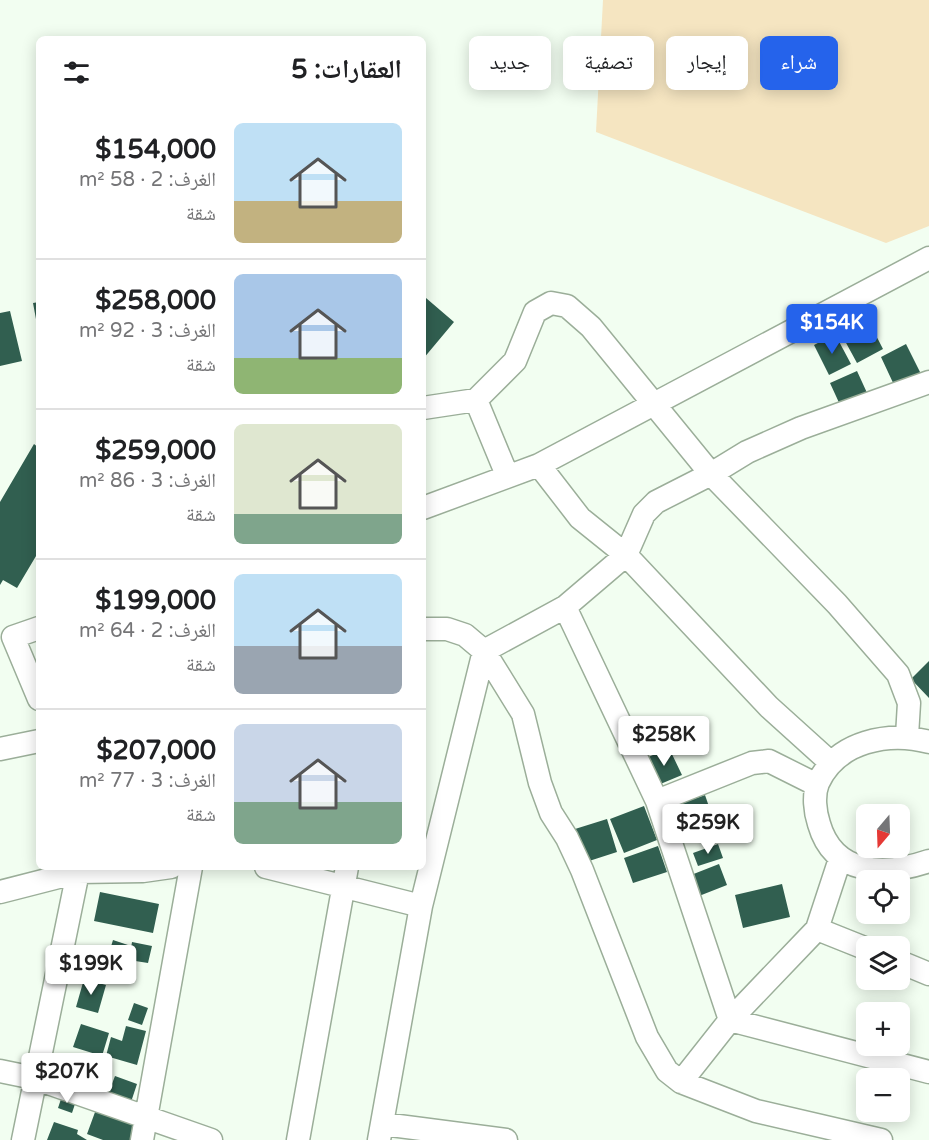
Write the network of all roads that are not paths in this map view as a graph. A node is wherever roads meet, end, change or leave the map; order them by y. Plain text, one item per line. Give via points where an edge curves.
1 (929, 258) edge
2 (929, 382) edge
3 (476, 400) junction
4 (656, 404) junction
5 (426, 408) edge
6 (539, 465) junction
7 (711, 474) junction
8 (507, 475) junction
9 (426, 507) edge
10 (626, 555) junction
11 (565, 607) junction
12 (36, 629) edge
13 (426, 629) edge
14 (7, 638) edge
15 (484, 651) junction
16 (36, 693) edge
17 (918, 739) edge
18 (36, 742) edge
19 (0, 749) edge
20 (831, 763) junction
21 (817, 784) junction
22 (657, 801) junction
23 (840, 859) junction
24 (929, 861) edge
25 (78, 870) edge
26 (150, 870) edge
27 (190, 870) edge
28 (290, 870) edge
29 (345, 877) edge
30 (0, 892) edge
31 (421, 906) junction
32 (817, 929) junction
33 (856, 945) edge
34 (910, 966) edge
35 (929, 974) edge
36 (730, 1020) junction
37 (0, 1071) edge
38 (929, 1072) edge
39 (34, 1078) junction
40 (681, 1082) junction
41 (146, 1117) junction
42 (381, 1132) edge
43 (22, 1140) edge
44 (142, 1140) edge
45 (211, 1140) edge
46 (298, 1140) edge
47 (506, 1140) edge
48 (881, 1140) edge

1 - 4 street
2 - 7 street via 801,428 747,452
3 - 4 street via 514,361 535,312 545,305 560,303 591,327
3 - 5 street
3 - 8 street
4 - 6 street
4 - 7 street
6 - 8 street
6 - 10 street via 580,518
7 - 10 street via 656,502 644,514
7 - 17 street via 837,604 898,674
8 - 9 street
10 - 11 street
10 - 20 street via 769,707
11 - 15 street
11 - 22 street
12 - 14 street
13 - 15 street via 447,629 465,635
14 - 16 street
15 - 31 street
15 - 40 street via 523,714 551,813 582,870 647,1037 667,1071
17 - 20 street via 876,740 847,750
18 - 19 street
20 - 21 street
21 - 22 street via 769,761 752,763
21 - 23 street via 815,812 823,838
22 - 36 street
23 - 24 street via 866,869
23 - 32 street
25 - 26 street
25 - 30 street
25 - 39 street
27 - 41 street
28 - 29 street
29 - 31 street
29 - 46 street
31 - 42 street
32 - 33 street
32 - 36 street
34 - 35 street
36 - 38 street
36 - 40 street
37 - 39 street
39 - 41 street
39 - 43 street
40 - 48 street via 756,1111
41 - 44 street
41 - 45 street
42 - 47 street

